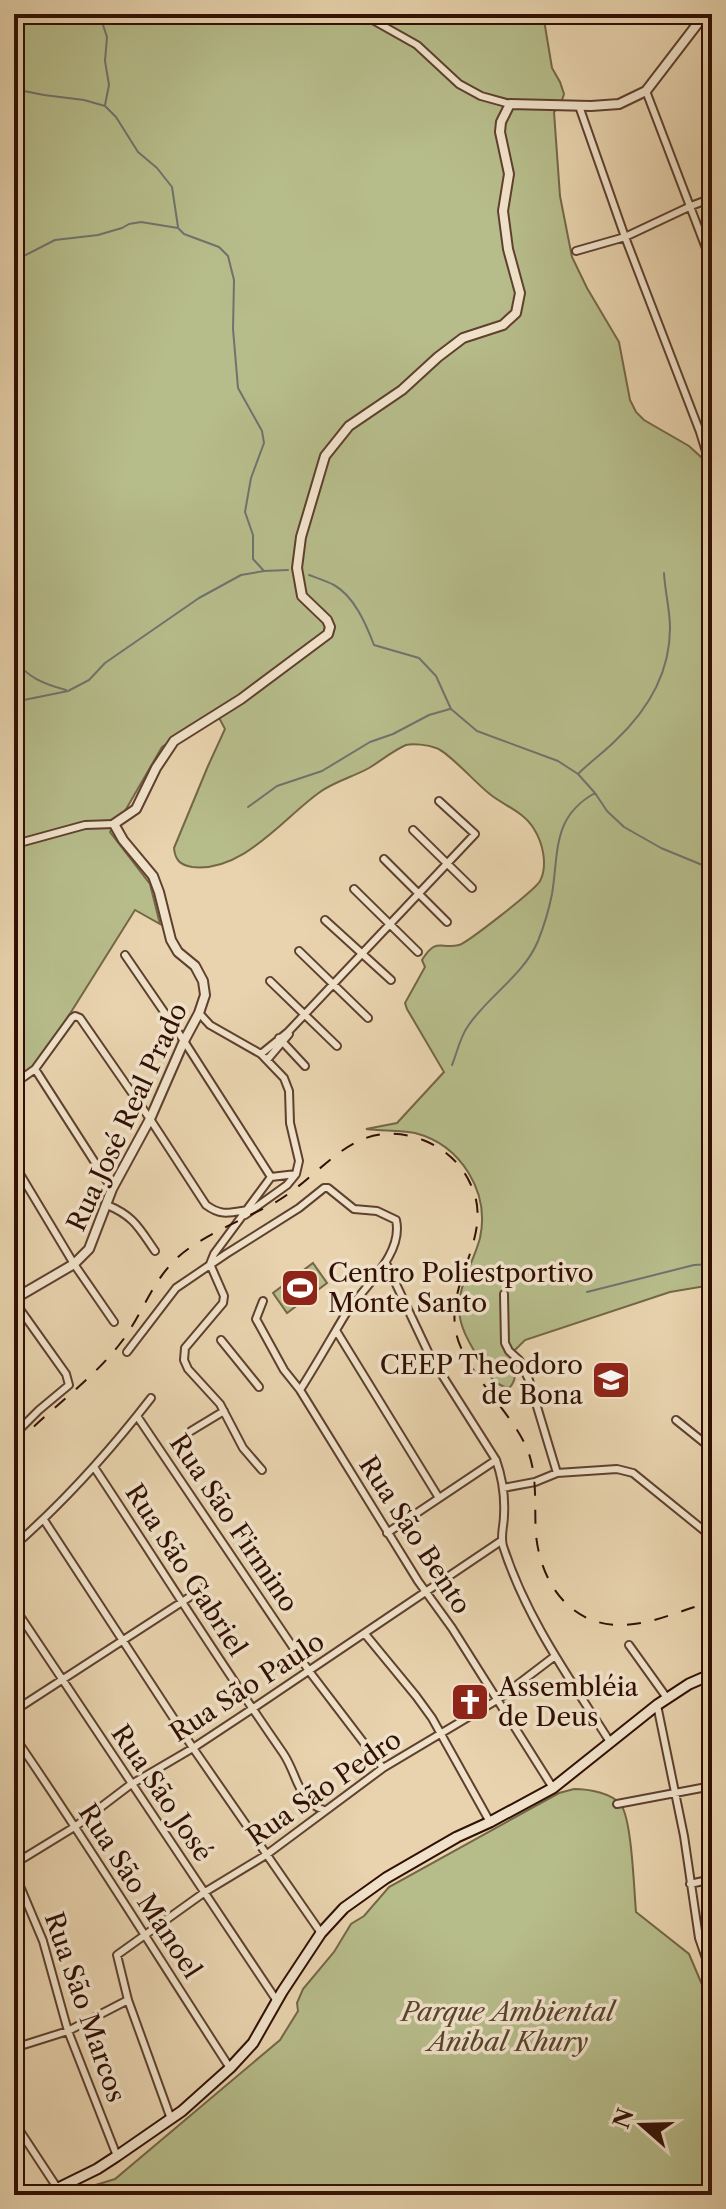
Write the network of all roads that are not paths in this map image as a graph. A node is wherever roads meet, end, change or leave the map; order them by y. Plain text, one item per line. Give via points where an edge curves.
1 (362, 14) edge
2 (705, 14) edge
3 (646, 91) junction
4 (510, 104) junction
5 (579, 106) junction
6 (712, 198) edge
7 (691, 206) junction
8 (625, 237) junction
9 (576, 251) dead end
10 (712, 264) edge
11 (712, 427) edge
12 (700, 432) junction
13 (708, 458) dead end
14 (439, 801) dead end
15 (114, 824) junction
16 (413, 830) dead end
17 (14, 841) edge
18 (384, 859) dead end
19 (447, 863) junction
20 (472, 888) dead end
21 (354, 889) dead end
22 (420, 892) junction
23 (325, 920) dead end
24 (447, 922) dead end
25 (390, 924) junction
26 (299, 951) dead end
27 (418, 952) dead end
28 (361, 954) junction
29 (125, 955) dead end
30 (391, 980) dead end
31 (270, 981) dead end
32 (333, 984) junction
33 (199, 1013) junction
34 (305, 1015) junction
35 (368, 1018) dead end
36 (184, 1041) junction
37 (281, 1041) junction
38 (337, 1046) dead end
39 (261, 1054) junction
40 (267, 1060) junction
41 (305, 1066) dead end
42 (35, 1069) junction
43 (14, 1084) edge
44 (150, 1119) junction
45 (14, 1164) edge
46 (296, 1174) junction
47 (271, 1177) junction
48 (112, 1189) junction
49 (107, 1205) junction
50 (247, 1210) junction
51 (242, 1217) junction
52 (155, 1251) dead end
53 (386, 1263) junction
54 (74, 1264) junction
55 (210, 1264) junction
56 (504, 1294) dead end
57 (14, 1300) edge
58 (263, 1301) dead end
59 (114, 1322) dead end
60 (337, 1332) junction
61 (221, 1340) dead end
62 (127, 1352) dead end
63 (259, 1387) dead end
64 (300, 1390) junction
65 (151, 1398) dead end
66 (224, 1411) junction
67 (137, 1416) junction
68 (14, 1420) edge
69 (676, 1420) dead end
70 (20, 1428) junction
71 (191, 1431) dead end
72 (14, 1435) edge
73 (712, 1449) edge
74 (496, 1460) junction
75 (94, 1467) junction
76 (262, 1470) dead end
77 (557, 1473) junction
78 (503, 1488) junction
79 (439, 1498) junction
80 (44, 1520) junction
81 (387, 1533) junction
82 (712, 1537) edge
83 (501, 1541) junction
84 (14, 1546) edge
85 (205, 1587) dead end
86 (425, 1591) junction
87 (183, 1602) junction
88 (14, 1607) edge
89 (365, 1634) junction
90 (124, 1640) junction
91 (629, 1645) dead end
92 (555, 1656) junction
93 (309, 1671) junction
94 (712, 1674) edge
95 (63, 1680) junction
96 (667, 1698) junction
97 (497, 1700) junction
98 (657, 1705) junction
99 (252, 1709) junction
100 (14, 1711) edge
101 (438, 1733) junction
102 (14, 1736) edge
103 (610, 1742) junction
104 (193, 1748) junction
105 (383, 1768) junction
106 (132, 1784) junction
107 (712, 1786) edge
108 (553, 1788) junction
109 (675, 1792) junction
110 (617, 1804) dead end
111 (324, 1810) junction
112 (490, 1822) junction
113 (76, 1826) junction
114 (266, 1855) junction
115 (14, 1864) edge
116 (14, 1872) edge
117 (712, 1879) edge
118 (690, 1884) junction
119 (205, 1892) junction
120 (321, 1933) junction
121 (145, 1935) junction
122 (710, 1963) edge
123 (712, 1976) edge
124 (128, 2000) junction
125 (277, 2001) junction
126 (68, 2031) junction
127 (14, 2048) edge
128 (230, 2068) junction
129 (171, 2119) junction
130 (14, 2122) edge
131 (117, 2156) junction
132 (58, 2189) junction
133 (44, 2195) edge

1 - 4 street via 417,45 459,84
2 - 3 street
3 - 5 street via 619,104
3 - 7 street
4 - 5 street
4 - 15 street via 500,132 509,174 503,211 520,293 516,313 503,325 463,338 349,426 325,456 297,568 302,596 327,620 328,634 174,741 136,809
5 - 8 street
6 - 7 street
7 - 8 street
7 - 10 street
8 - 9 street
8 - 12 street
11 - 12 street
12 - 13 street
14 - 19 street via 475,834
15 - 17 street
15 - 33 street, Rua José Real Prado via 153,876 171,940 203,981
16 - 19 street
18 - 22 street
19 - 20 street
19 - 22 street
21 - 25 street
22 - 24 street
22 - 25 street
23 - 28 street
25 - 27 street
25 - 28 street
26 - 32 street
28 - 30 street
28 - 32 street
29 - 36 street
31 - 34 street
32 - 34 street
32 - 35 street
33 - 36 street, Rua José Real Prado
33 - 39 street
34 - 37 street
34 - 38 street
36 - 44 street, Rua José Real Prado
36 - 47 street
37 - 39 street
37 - 40 street
37 - 41 street
39 - 40 street
40 - 46 street via 289,1091 299,1161
42 - 43 street
42 - 44 street via 72,1018 80,1018
42 - 48 street
44 - 48 street, Rua José Real Prado
44 - 50 street via 206,1205 216,1212
45 - 54 street
46 - 47 street
46 - 51 street
47 - 50 street
48 - 49 street, Rua José Real Prado
49 - 52 street via 135,1221
49 - 54 street, Rua José Real Prado via 89,1249
50 - 51 street
51 - 55 street
53 - 55 street via 396,1220 354,1209 324,1188
53 - 60 street
53 - 74 street via 430,1356
54 - 57 street, Rua José Real Prado
54 - 59 street
55 - 62 street via 176,1288
55 - 66 street via 223,1303 185,1348 184,1360
56 - 77 street via 505,1343 529,1380
57 - 70 street via 69,1385
58 - 64 street, Rua São Bento via 256,1319
60 - 64 street
60 - 79 street
61 - 63 street
64 - 81 street, Rua São Bento
65 - 67 street
66 - 71 street
66 - 76 street via 243,1448
67 - 75 street
67 - 93 street, Rua São Firmino
68 - 70 street
69 - 73 street
70 - 72 street
74 - 78 street
74 - 79 street
75 - 80 street
75 - 87 street, Rua São Gabriel
77 - 78 street
77 - 82 street via 633,1473
78 - 83 street
79 - 81 street
80 - 84 street
80 - 90 street
81 - 86 street, Rua São Bento
83 - 86 street, Rua São Paulo
83 - 92 street via 519,1592
85 - 87 street
86 - 89 street, Rua São Paulo
86 - 97 street, Rua São Bento
87 - 90 street
87 - 99 street, Rua São Gabriel
88 - 95 street, Rua São José
89 - 93 street, Rua São Paulo
89 - 101 street via 416,1696
90 - 95 street
90 - 104 street
91 - 96 street
92 - 97 street, Rua São Pedro
92 - 103 street
93 - 99 street, Rua São Paulo
93 - 105 street, Rua São Firmino
94 - 96 main road
95 - 100 street
95 - 106 street, Rua São José
96 - 98 main road
97 - 101 street, Rua São Pedro
97 - 108 street, Rua São Bento
98 - 103 main road
98 - 109 street
99 - 104 street, Rua São Paulo
99 - 111 street, Rua São Gabriel via 289,1762 306,1801
101 - 105 street, Rua São Pedro
101 - 112 street
102 - 113 street, Rua São Manoel
103 - 108 main road
104 - 106 street, Rua São Paulo
104 - 114 street
105 - 111 street, Rua São Pedro
106 - 113 street, Rua São Paulo
106 - 119 street, Rua São José
107 - 109 street
108 - 112 main road
109 - 110 street
109 - 118 street
111 - 114 street, Rua São Pedro
112 - 120 main road via 386,1878 344,1908
113 - 115 street, Rua São Paulo
113 - 121 street, Rua São Manoel
114 - 119 street, Rua São Pedro
114 - 120 street
116 - 126 street, Rua São Marcos via 43,1941
117 - 118 street
118 - 122 street via 699,1938
119 - 121 street, Rua São Pedro
119 - 125 street, Rua São José
120 - 125 main road
121 - 124 street, Rua São Pedro via 117,1955
121 - 128 street, Rua São Manoel
122 - 123 street
124 - 126 street
124 - 129 street
125 - 128 main road via 253,2043
126 - 127 street
126 - 131 street, Rua São Marcos
128 - 129 main road
129 - 131 main road
130 - 132 street
131 - 132 main road
132 - 133 main road

